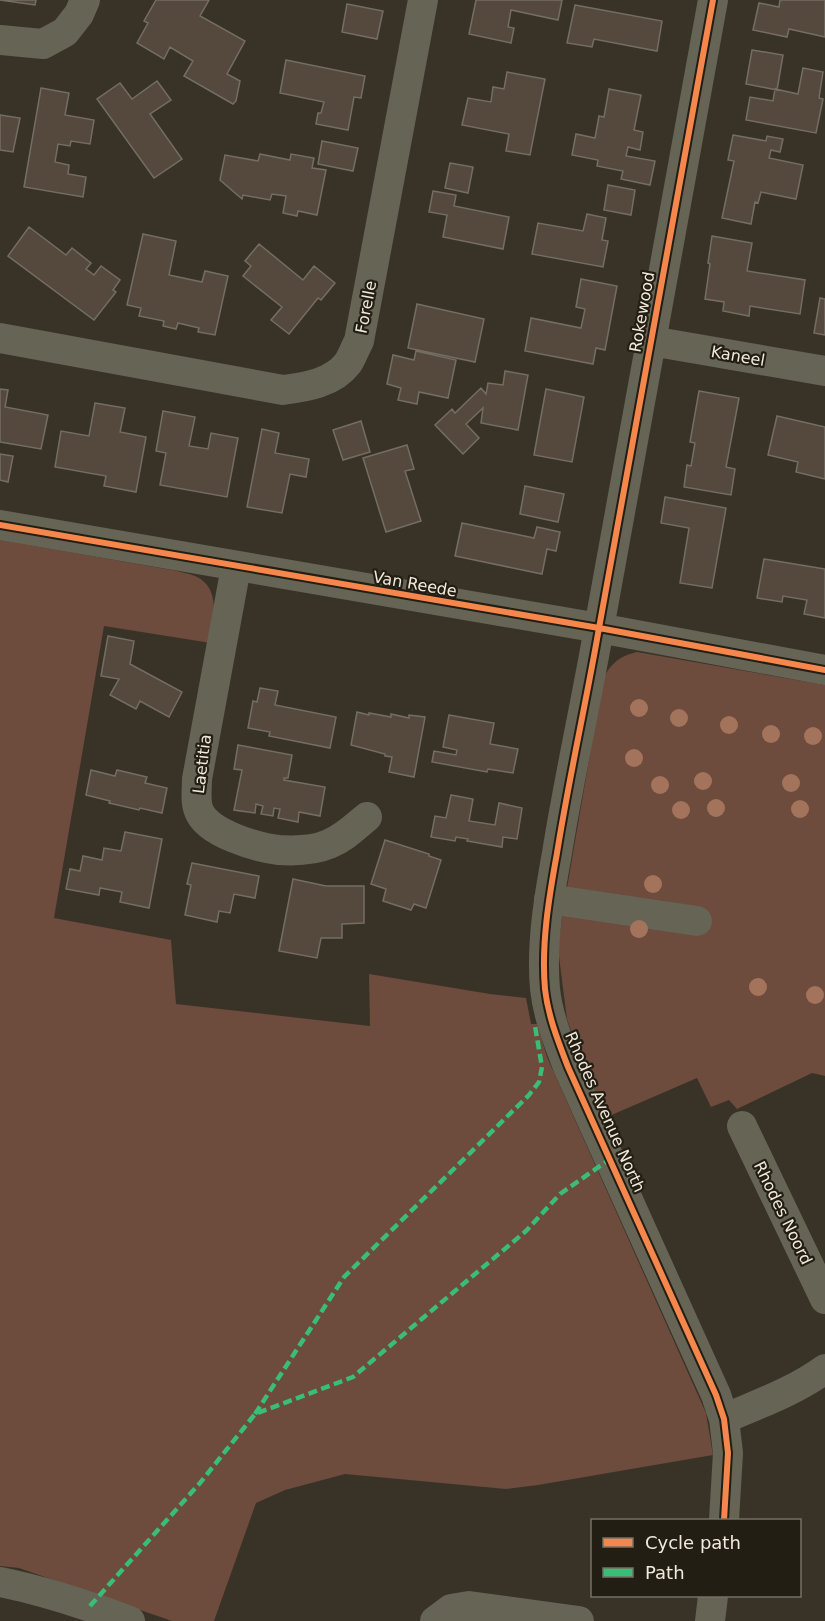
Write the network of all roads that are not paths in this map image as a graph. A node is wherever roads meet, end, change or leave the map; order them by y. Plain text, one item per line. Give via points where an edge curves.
1 (85, 0) edge
2 (423, 0) edge
3 (713, 0) edge
4 (0, 40) edge
5 (0, 338) edge
6 (651, 341) junction
7 (825, 372) edge
8 (0, 525) edge
9 (236, 567) junction
10 (599, 628) junction
11 (825, 670) edge
12 (367, 817) dead end
13 (549, 898) junction
14 (697, 921) dead end
15 (742, 1126) dead end
16 (825, 1299) edge
17 (825, 1369) edge
18 (724, 1419) junction
19 (724, 1519) edge
20 (0, 1582) edge
21 (713, 1597) edge
22 (130, 1621) edge
23 (435, 1621) edge
24 (579, 1621) edge
25 (710, 1621) edge

1 - 4 street via 64,32 43,44
2 - 5 street, Forelle via 359,341 348,363 331,378 283,390
3 - 6 street, Rokewood
6 - 7 street, Kaneel
6 - 10 street, Rokewood
8 - 9 street, Van Reede
9 - 10 street, Van Reede
9 - 12 street, Laetitia via 197,779 199,811 217,830 233,838 278,850 316,848 330,843
10 - 11 street, Van Reede
10 - 13 street, Rhodes Avenue North
13 - 14 street
13 - 18 street, Rhodes Avenue North via 545,988 551,1020 568,1067
15 - 16 street, Rhodes Noord
17 - 18 street
18 - 19 street, Rhodes Avenue North via 728,1453
20 - 22 street via 35,1589
21 - 25 street
23 - 24 street via 451,1609 469,1606

